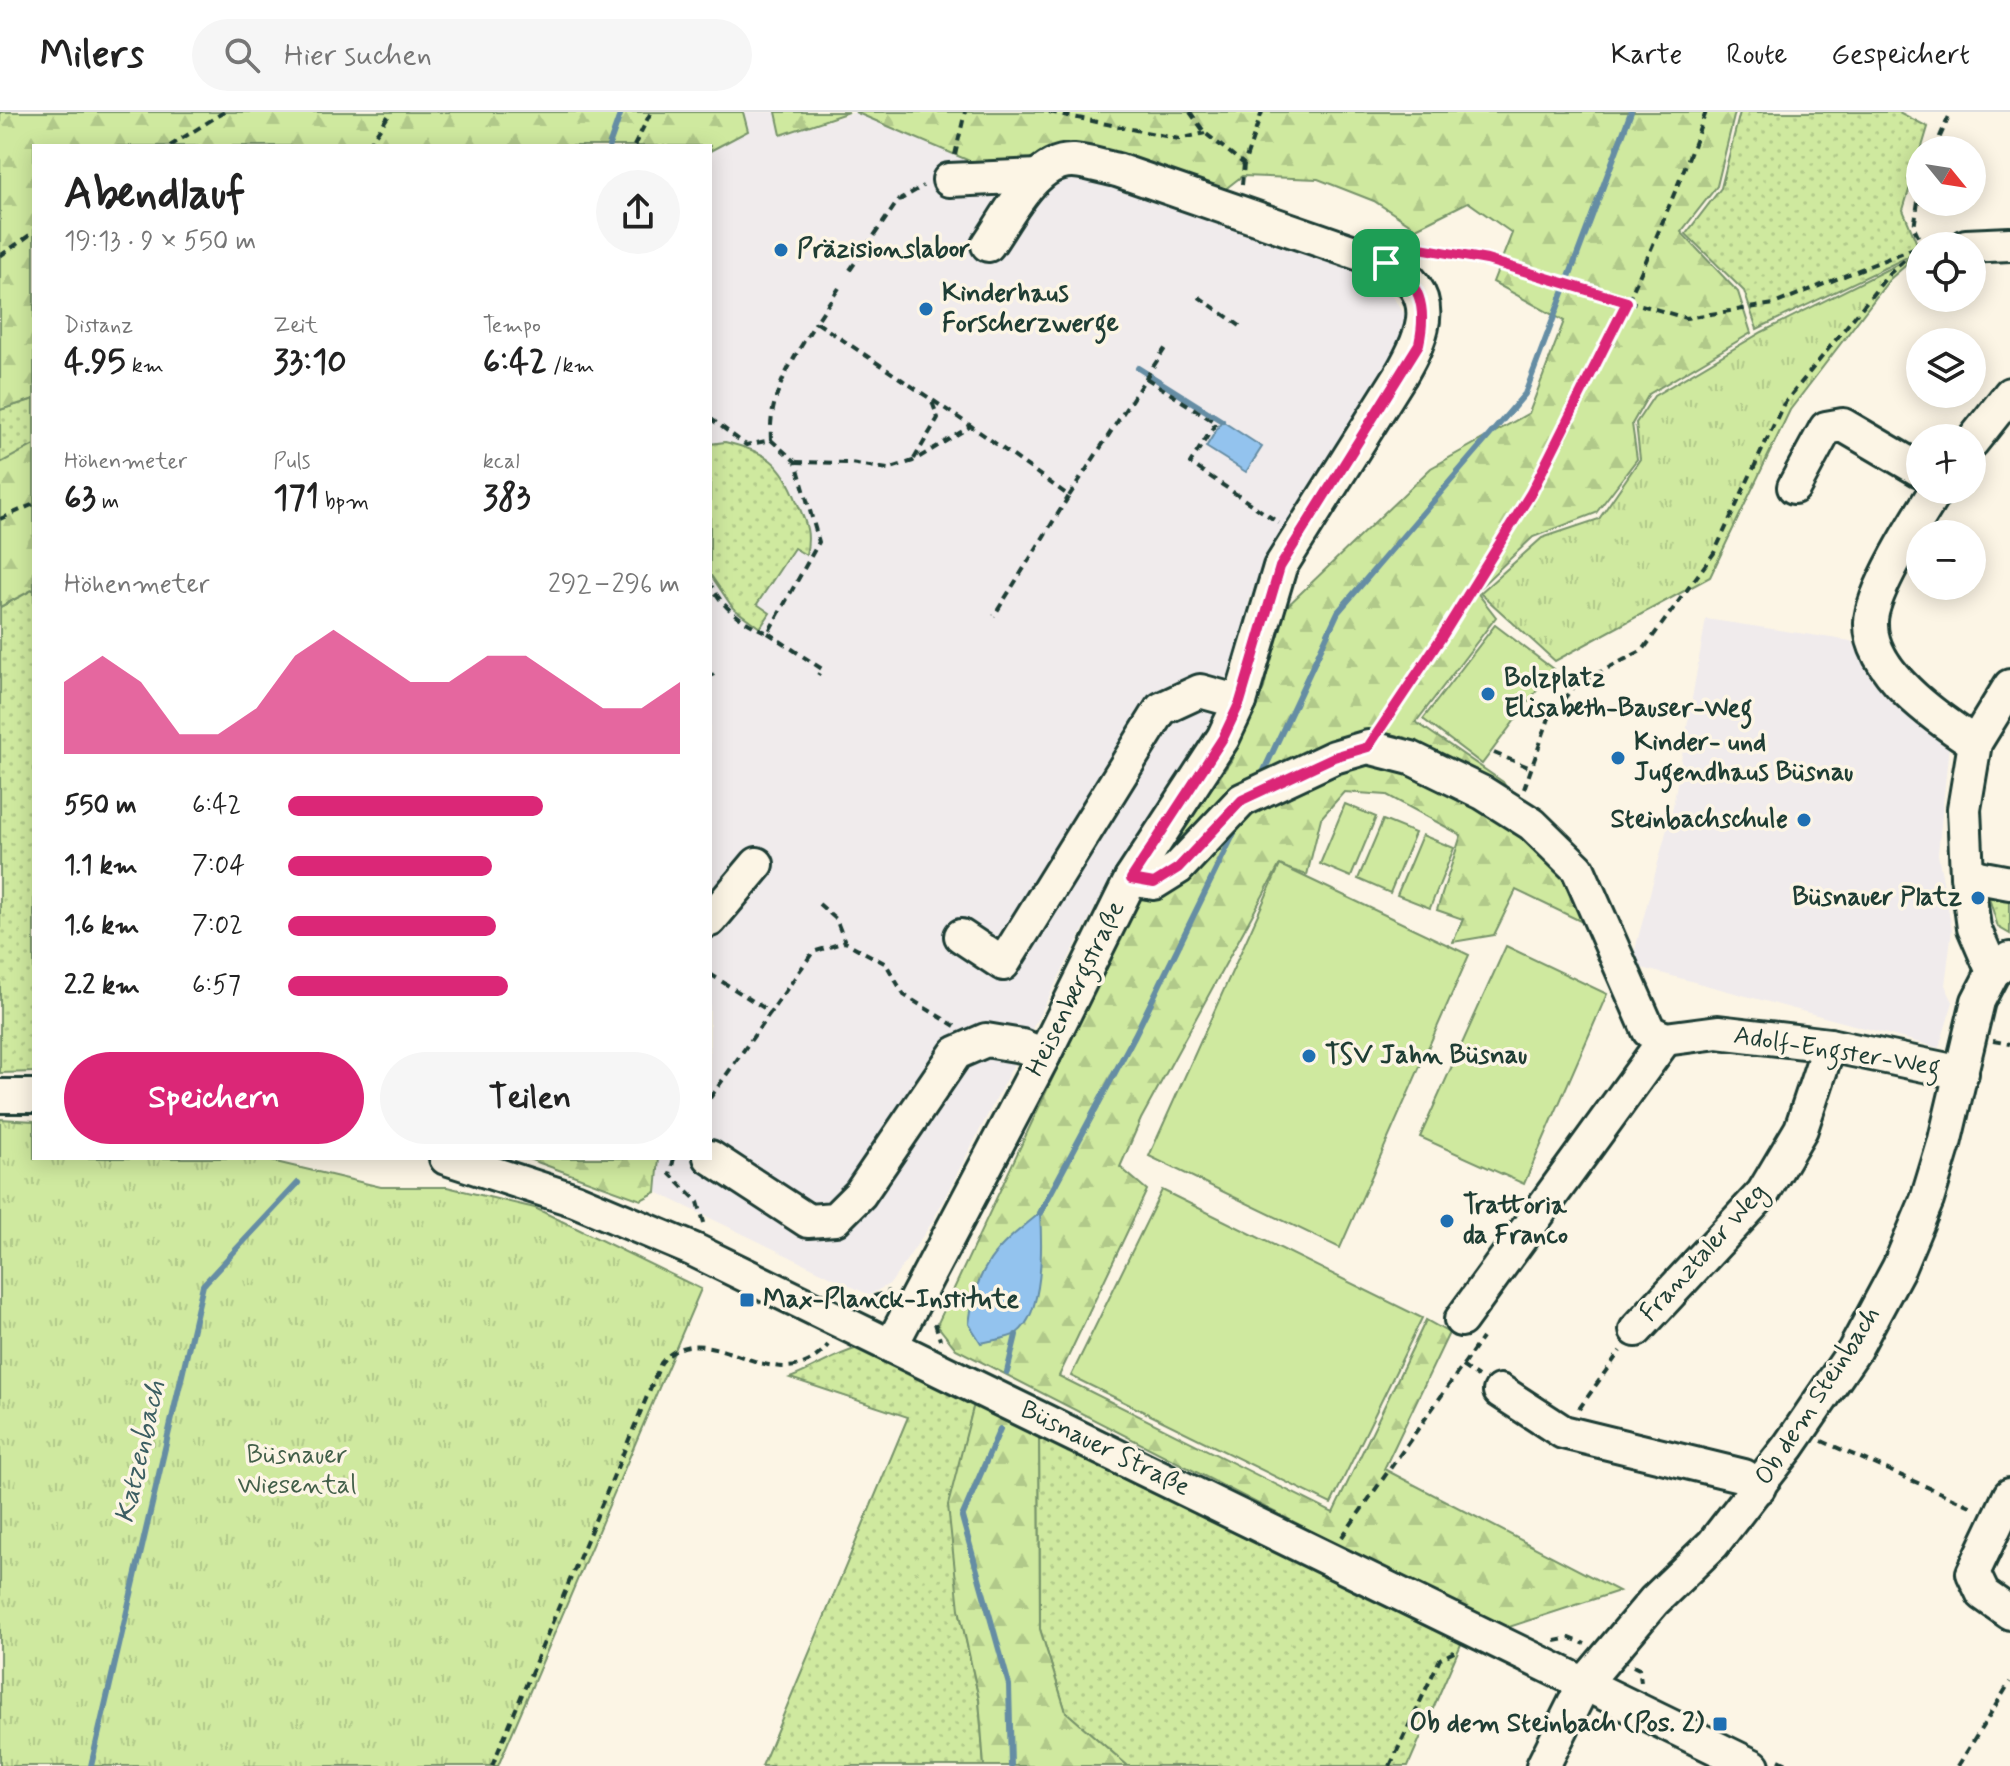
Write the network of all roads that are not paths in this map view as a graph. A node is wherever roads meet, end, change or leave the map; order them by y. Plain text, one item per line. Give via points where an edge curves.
1 (1038, 176) junction
2 (949, 180) road end
3 (2010, 244) edge
4 (988, 245) dead end
5 (1986, 245) edge
6 (2010, 394) edge
7 (1986, 424) edge
8 (1906, 462) edge
9 (1794, 487) dead end
10 (1928, 504) edge
11 (2010, 686) edge
12 (1240, 702) junction
13 (1975, 743) junction
14 (757, 864) dead end
15 (1967, 875) junction
16 (1131, 879) junction
17 (2010, 883) edge
18 (712, 918) edge
19 (961, 936) dead end
20 (2001, 965) edge
21 (1665, 1039) junction
22 (1829, 1045) junction
23 (1044, 1055) junction
24 (1962, 1073) junction
25 (0, 1096) edge
26 (32, 1096) edge
27 (712, 1158) edge
28 (452, 1160) edge
29 (1461, 1320) dead end
30 (1636, 1330) road end
31 (891, 1346) junction
32 (1500, 1391) dead end
33 (1759, 1487) junction
34 (2004, 1507) edge
35 (2010, 1613) edge
36 (1584, 1684) junction
37 (1543, 1766) edge
38 (1753, 1766) edge

1 - 2 street
1 - 4 street
1 - 12 street, Heisenbergstraße via 1051,164 1072,160 1117,170 1386,263 1413,282 1423,303 1419,344 1298,536 1269,596
3 - 5 street
6 - 7 street
8 - 9 street via 1843,425 1826,428
10 - 13 street via 1890,569 1870,620 1875,651 1938,719
11 - 13 street
12 - 16 street, Heisenbergstraße via 1223,738
12 - 19 street via 1200,691 1161,709 1003,964
13 - 15 street, Ob dem Steinbach via 1964,809
14 - 18 street
15 - 17 street
15 - 20 street, Ob dem Steinbach via 1974,928
16 - 21 street via 1154,883 1178,868 1242,800 1274,784 1368,747 1411,758 1532,824 1578,869 1649,1031
16 - 23 street, Heisenbergstraße
20 - 24 street, Ob dem Steinbach via 1978,1001
21 - 22 street, Adolf-Engster-Weg via 1718,1032
21 - 29 street
22 - 24 street, Adolf-Engster-Weg
22 - 30 street, Franztaler Weg via 1801,1129 1763,1193
23 - 27 street via 986,1040 944,1059 835,1219 808,1221
23 - 31 street, Heisenbergstraße
24 - 33 street, Ob dem Steinbach via 1927,1200 1899,1267 1854,1351
25 - 26 street
28 - 31 street, Büsnauer Straße via 632,1222
31 - 36 street, Büsnauer Straße
32 - 33 street via 1563,1432 1744,1476
33 - 36 street, Ob dem Steinbach
34 - 35 street via 1973,1573 1983,1594
36 - 37 street, Ob dem Steinbach
36 - 38 street, Büsnauer Straße

